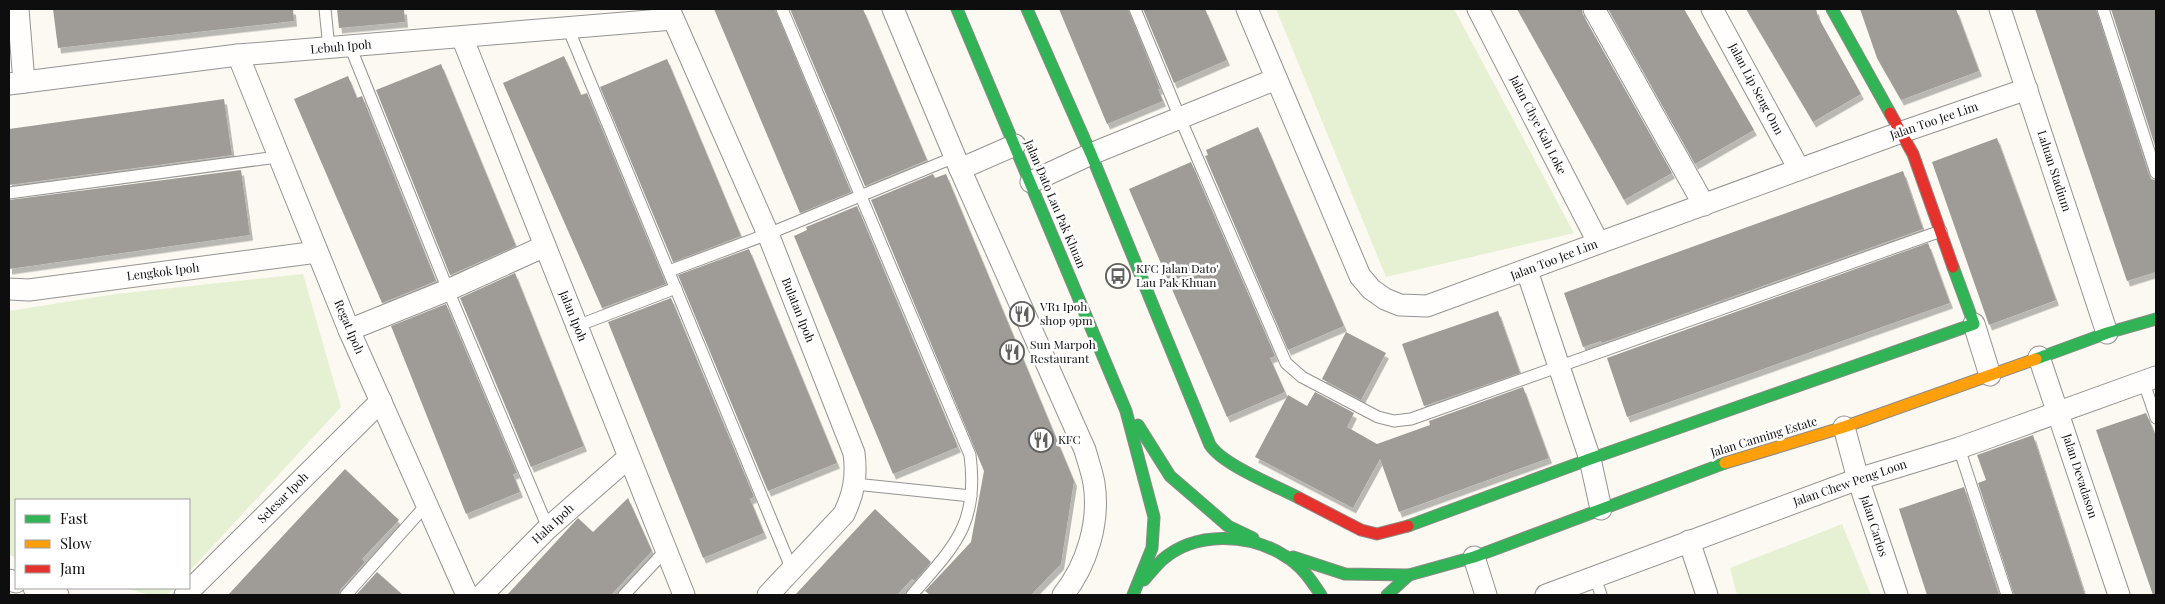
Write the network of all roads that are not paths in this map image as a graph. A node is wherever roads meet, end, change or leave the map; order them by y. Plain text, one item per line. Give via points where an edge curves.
1 (18, 9) edge
2 (325, 9) edge
3 (782, 9) edge
4 (893, 9) edge
5 (958, 9) edge
6 (1027, 9) edge
7 (1135, 9) edge
8 (1247, 9) edge
9 (1478, 9) edge
10 (1594, 9) edge
11 (1712, 9) edge
12 (1832, 9) edge
13 (2000, 9) edge
14 (2103, 9) edge
15 (671, 14) edge
16 (568, 28) junction
17 (462, 37) junction
18 (350, 46) junction
19 (329, 48) junction
20 (238, 56) junction
21 (1276, 79) junction
22 (17, 83) edge
23 (2027, 89) junction
24 (1180, 118) junction
25 (1900, 132) junction
26 (1015, 145) junction
27 (1091, 154) junction
28 (277, 157) junction
29 (958, 163) junction
30 (1799, 169) junction
31 (2156, 174) edge
32 (1031, 182) junction
33 (9, 193) edge
34 (862, 196) junction
35 (1704, 206) junction
36 (1941, 231) junction
37 (768, 234) junction
38 (1598, 242) junction
39 (545, 246) junction
40 (317, 252) junction
41 (669, 271) junction
42 (1527, 271) junction
43 (676, 288) junction
44 (9, 289) edge
45 (448, 290) junction
46 (2156, 319) edge
47 (1974, 324) junction
48 (577, 326) junction
49 (349, 330) junction
50 (2107, 333) junction
51 (2039, 357) junction
52 (1559, 366) junction
53 (1990, 375) junction
54 (2150, 379) edge
55 (381, 401) junction
56 (1126, 411) junction
57 (2059, 412) junction
58 (2156, 418) edge
59 (1844, 427) junction
60 (1959, 448) junction
61 (629, 457) junction
62 (1590, 459) junction
63 (1858, 478) junction
64 (856, 484) junction
65 (971, 496) junction
66 (427, 504) junction
67 (1601, 509) junction
68 (548, 528) junction
69 (1689, 541) junction
70 (1263, 543) junction
71 (666, 550) junction
72 (1288, 556) junction
73 (1474, 557) junction
74 (792, 570) junction
75 (1409, 575) junction
76 (1598, 586) edge
77 (37, 589) edge
78 (58, 595) edge
79 (185, 595) edge
80 (346, 595) edge
81 (467, 595) edge
82 (482, 595) edge
83 (624, 595) edge
84 (684, 595) edge
85 (768, 595) edge
86 (912, 595) edge
87 (1062, 595) edge
88 (1134, 595) edge
89 (1322, 595) edge
90 (1387, 595) edge
91 (1486, 595) edge
92 (1546, 595) edge
93 (1707, 595) edge
94 (1897, 595) edge
95 (2007, 595) edge
96 (2119, 595) edge

1 - 22 street
2 - 19 lane
3 - 34 lane
4 - 29 street
5 - 26 street, Jalan Dato Lau Pak Khuan
6 - 27 street
7 - 24 lane
8 - 21 street, Jalan Too Jee Lim
9 - 38 street, Jalan Chye Kah Loke
10 - 35 street
11 - 30 street, Jalan Lip Seng Onn
12 - 25 street
13 - 23 street, Laluan Stadium
14 - 31 lane
15 - 16 street, Lebuh Ipoh
15 - 37 street, Bulatan Ipoh
16 - 17 street, Lebuh Ipoh
16 - 41 lane
17 - 18 street, Lebuh Ipoh
17 - 39 street, Jalan Ipoh
18 - 19 street, Lebuh Ipoh
18 - 45 lane
19 - 20 street, Lebuh Ipoh
20 - 22 street, Lebuh Ipoh
20 - 28 street, Regat Ipoh
21 - 24 street
21 - 42 street, Jalan Too Jee Lim via 1353,261 1371,289 1400,305 1427,306
23 - 25 street, Jalan Too Jee Lim
23 - 50 street, Laluan Stadium
24 - 27 street
24 - 52 lane via 1283,356 1296,373 1378,417 1403,421
25 - 30 street, Jalan Too Jee Lim
25 - 36 street via 1913,154
26 - 29 street
26 - 32 street, Jalan Dato Lau Pak Khuan
27 - 32 street
27 - 62 street via 1206,438 1214,451 1226,460 1361,530 1377,534 1394,531
28 - 33 lane
28 - 40 street, Regat Ipoh
29 - 34 lane
29 - 87 street via 1085,450 1094,483 1096,503 1088,550
30 - 35 street, Jalan Too Jee Lim
32 - 56 street, Jalan Dato Lau Pak Khuan
34 - 37 lane
34 - 65 lane via 970,455
35 - 38 street, Jalan Too Jee Lim
36 - 47 street
36 - 52 lane
37 - 41 lane
37 - 64 street, Bulatan Ipoh via 854,453
38 - 42 street, Jalan Too Jee Lim
39 - 45 street
39 - 48 street, Jalan Ipoh
40 - 44 street, Lengkok Ipoh via 29,290
40 - 49 street, Regat Ipoh
41 - 43 lane
42 - 52 street
43 - 48 lane
43 - 74 lane
45 - 49 street
45 - 68 lane
46 - 50 street, Jalan Canning Estate
47 - 53 street
47 - 62 street
48 - 61 street, Jalan Ipoh
49 - 55 street, Regat Ipoh
50 - 51 street, Jalan Canning Estate
51 - 53 street, Jalan Canning Estate
51 - 57 street, Jalan Devadason
52 - 62 street
53 - 59 street, Jalan Canning Estate
54 - 57 street, Jalan Chew Peng Loon
54 - 58 lane
55 - 66 street, Regat Ipoh
55 - 79 street, Selesar Ipoh
56 - 70 street, Jalan Dato Lau Pak Khuan via 1143,431 1170,476 1228,526
56 - 88 street, Jalan Dato Lau Pak Khuan via 1154,517 1152,548
57 - 60 street, Jalan Chew Peng Loon
57 - 96 street, Jalan Devadason
59 - 63 street, Jalan Carlos
59 - 67 street, Jalan Canning Estate via 1710,468
60 - 63 street, Jalan Chew Peng Loon
60 - 95 lane
61 - 68 street, Hala Ipoh
61 - 71 street, Jalan Ipoh
62 - 67 street
63 - 69 street, Jalan Chew Peng Loon
63 - 94 street, Jalan Carlos
64 - 65 lane
64 - 74 street, Bulatan Ipoh via 844,514
65 - 86 lane via 961,534 954,546
66 - 80 lane
66 - 81 street, Regat Ipoh
67 - 73 street, Jalan Canning Estate
68 - 82 street, Hala Ipoh
69 - 76 street, Jalan Chew Peng Loon
69 - 93 street
70 - 72 street
70 - 88 street via 1233,537 1202,540 1174,552 1150,572
71 - 83 lane
71 - 84 street, Jalan Ipoh
72 - 75 street via 1345,574
72 - 89 street via 1314,580
73 - 75 street, Jalan Canning Estate
73 - 91 street
74 - 85 street, Bulatan Ipoh
75 - 90 street, Jalan Canning Estate
76 - 92 street, Jalan Chew Peng Loon
77 - 78 street

